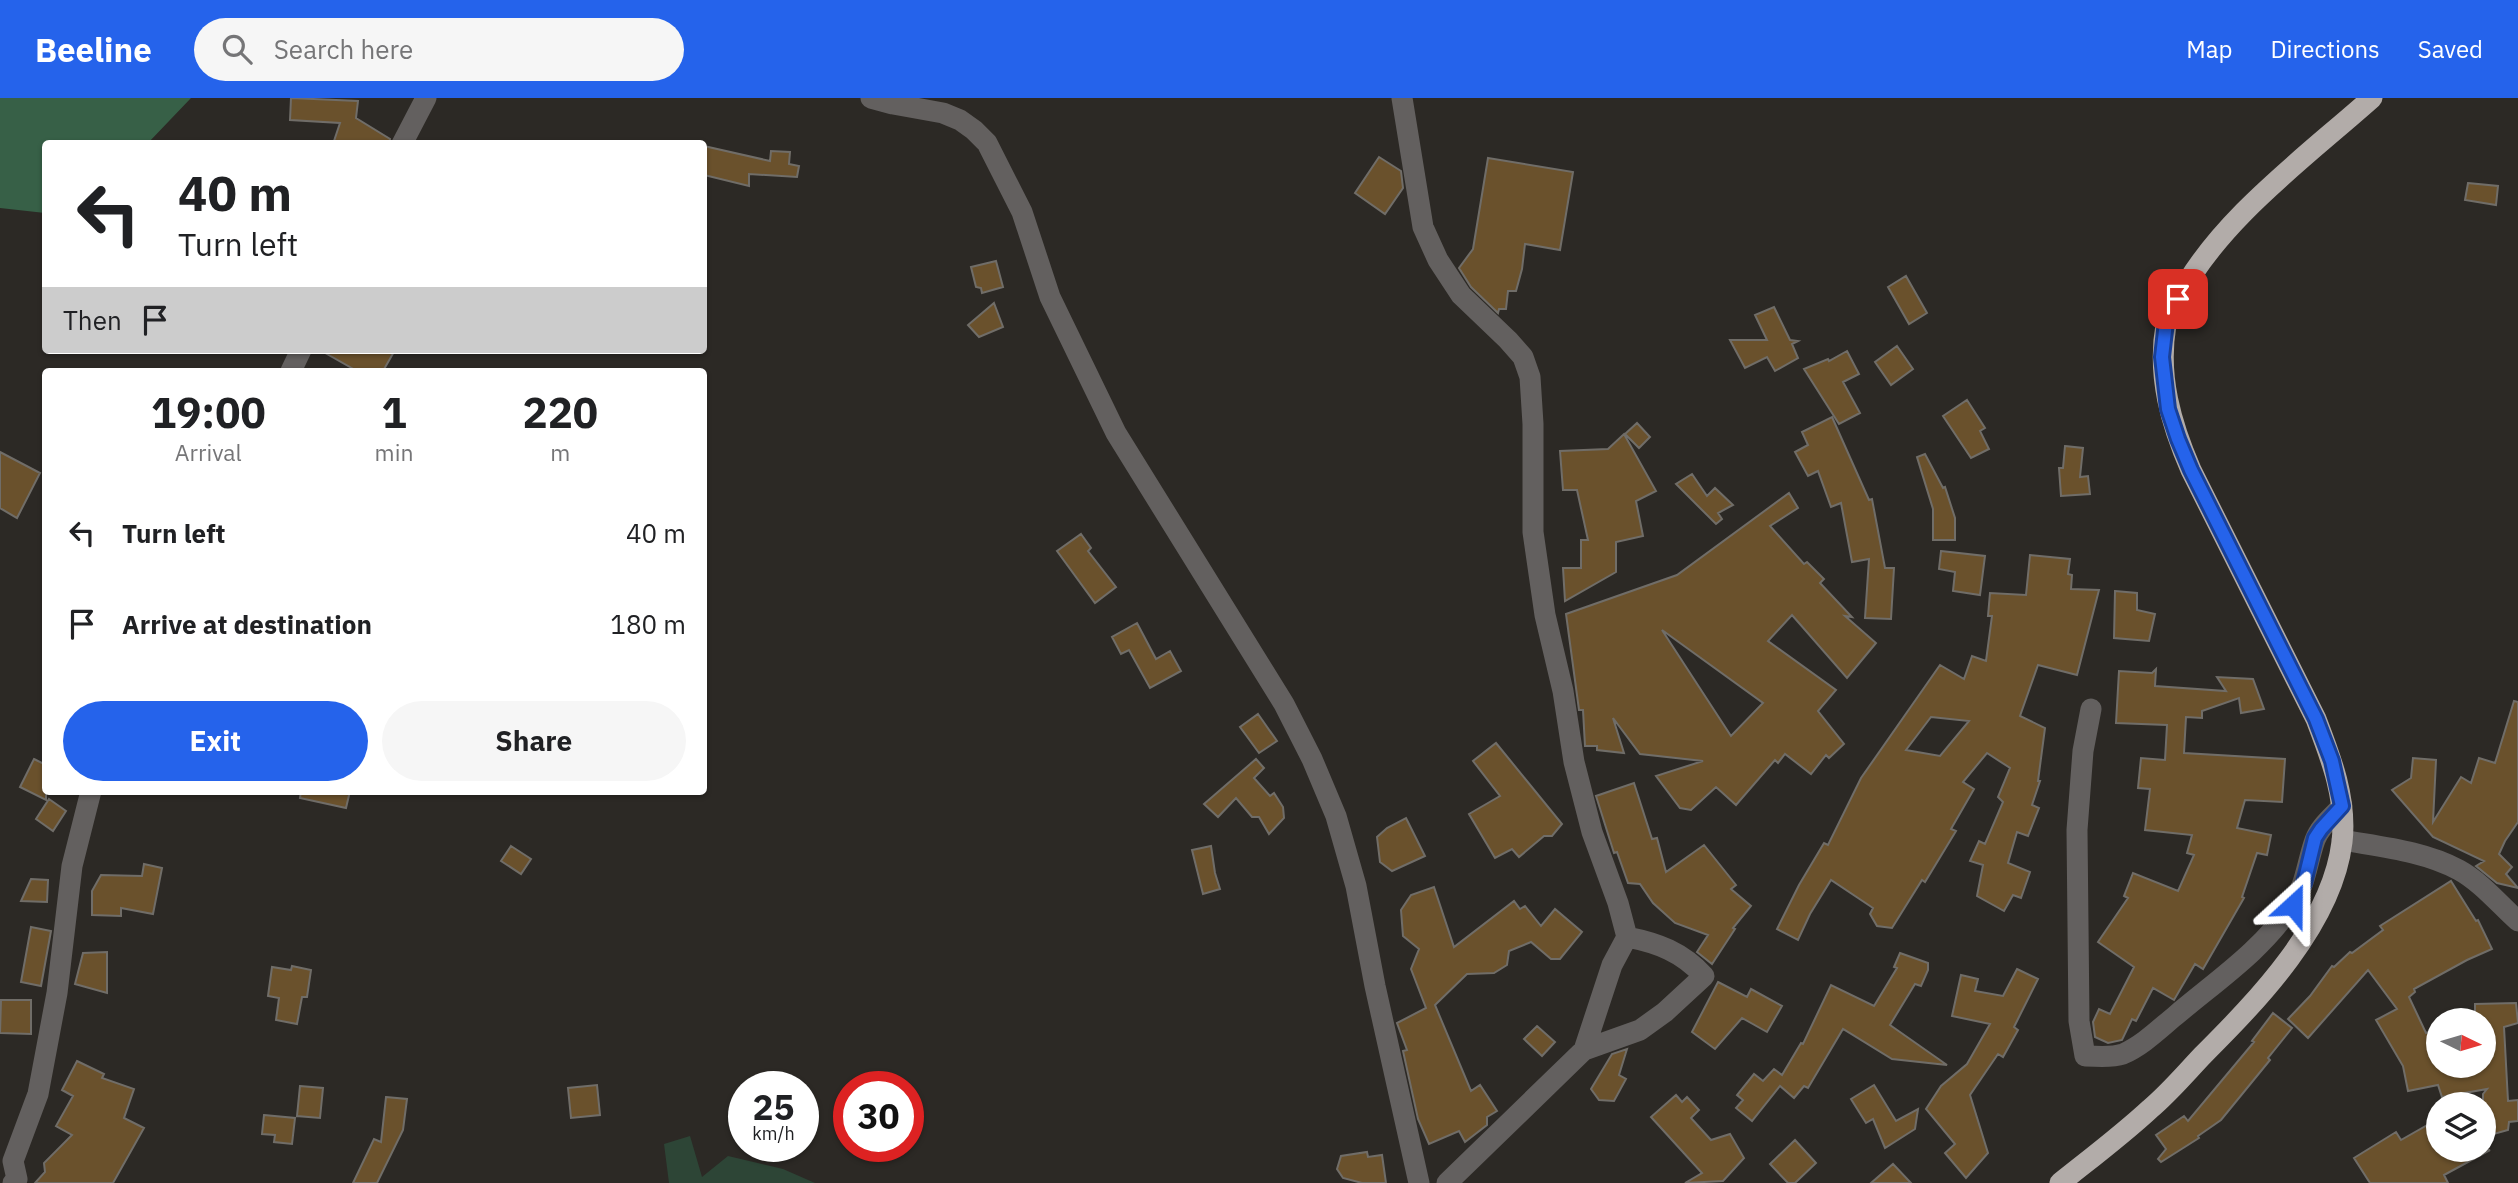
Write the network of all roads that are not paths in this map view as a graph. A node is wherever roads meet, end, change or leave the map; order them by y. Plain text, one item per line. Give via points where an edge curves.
1 (426, 98) edge
2 (871, 98) edge
3 (1402, 98) edge
4 (2372, 98) edge
5 (404, 140) edge
6 (2091, 709) dead end
7 (90, 795) edge
8 (2342, 806) junction
9 (2342, 840) junction
10 (2518, 921) edge
11 (1627, 937) junction
12 (1584, 1049) junction
13 (13, 1183) edge
14 (1419, 1183) edge
15 (1447, 1183) edge
16 (2060, 1183) edge

1 - 5 street
2 - 14 street via 943,113 967,125 987,143 1021,212 1050,297 1116,433 1290,715 1336,816 1356,886
3 - 11 street via 1423,228 1461,295 1516,348 1530,377 1533,532 1545,615 1577,774
4 - 8 highway via 2256,200 2215,244 2189,277 2166,322 2162,357 2168,409 2178,439 2316,719
6 - 8 street via 2077,830 2079,1021 2085,1056 2120,1055 2142,1044 2269,936 2304,883 2315,838
7 - 13 street via 72,866 57,993 38,1094 13,1161 18,1180
8 - 9 highway
9 - 10 street via 2440,861 2462,872
9 - 16 highway via 2326,896 2272,981 2151,1109
11 - 12 street via 1612,965
11 - 12 street via 1677,953 1704,976 1640,1030
12 - 15 street

